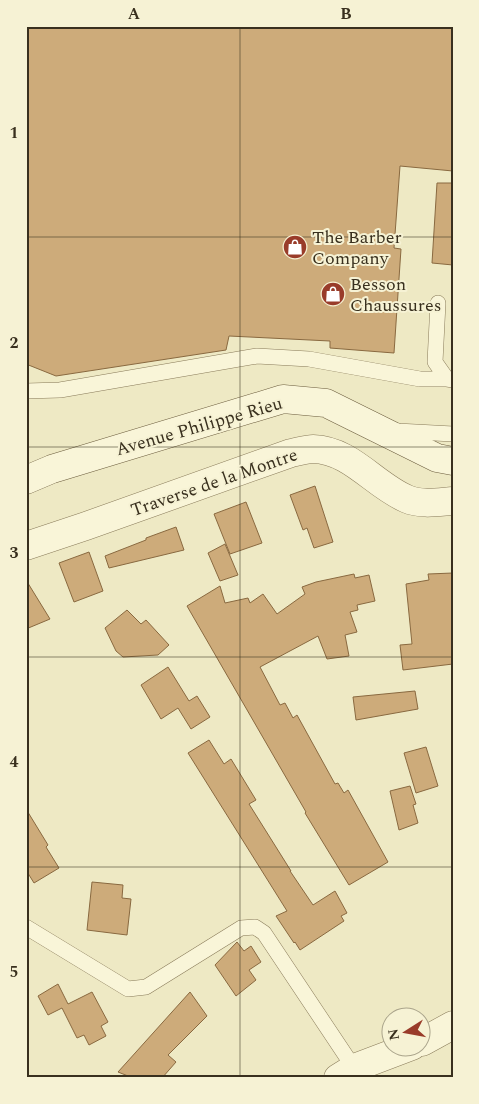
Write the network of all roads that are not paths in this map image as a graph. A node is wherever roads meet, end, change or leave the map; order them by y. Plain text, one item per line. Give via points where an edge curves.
1 (438, 303) dead end
2 (450, 380) edge
3 (26, 391) edge
4 (377, 429) junction
5 (453, 434) edge
6 (453, 461) edge
7 (26, 480) edge
8 (453, 500) edge
9 (26, 546) edge
10 (26, 927) edge
11 (453, 1025) edge
12 (432, 1037) edge
13 (388, 1056) edge
14 (346, 1073) edge

1 - 2 lane via 435,362
2 - 3 lane via 420,379 309,359 257,356 60,390
4 - 5 lane
4 - 6 street, Avenue Philippe Rieu via 438,458
4 - 7 street, Avenue Philippe Rieu via 326,403 283,399 52,469
8 - 9 street, Traverse de la Montre via 408,500 344,457 311,449 290,453
10 - 14 lane via 128,989 146,987 241,928 255,927 264,933
11 - 12 street
13 - 14 street

